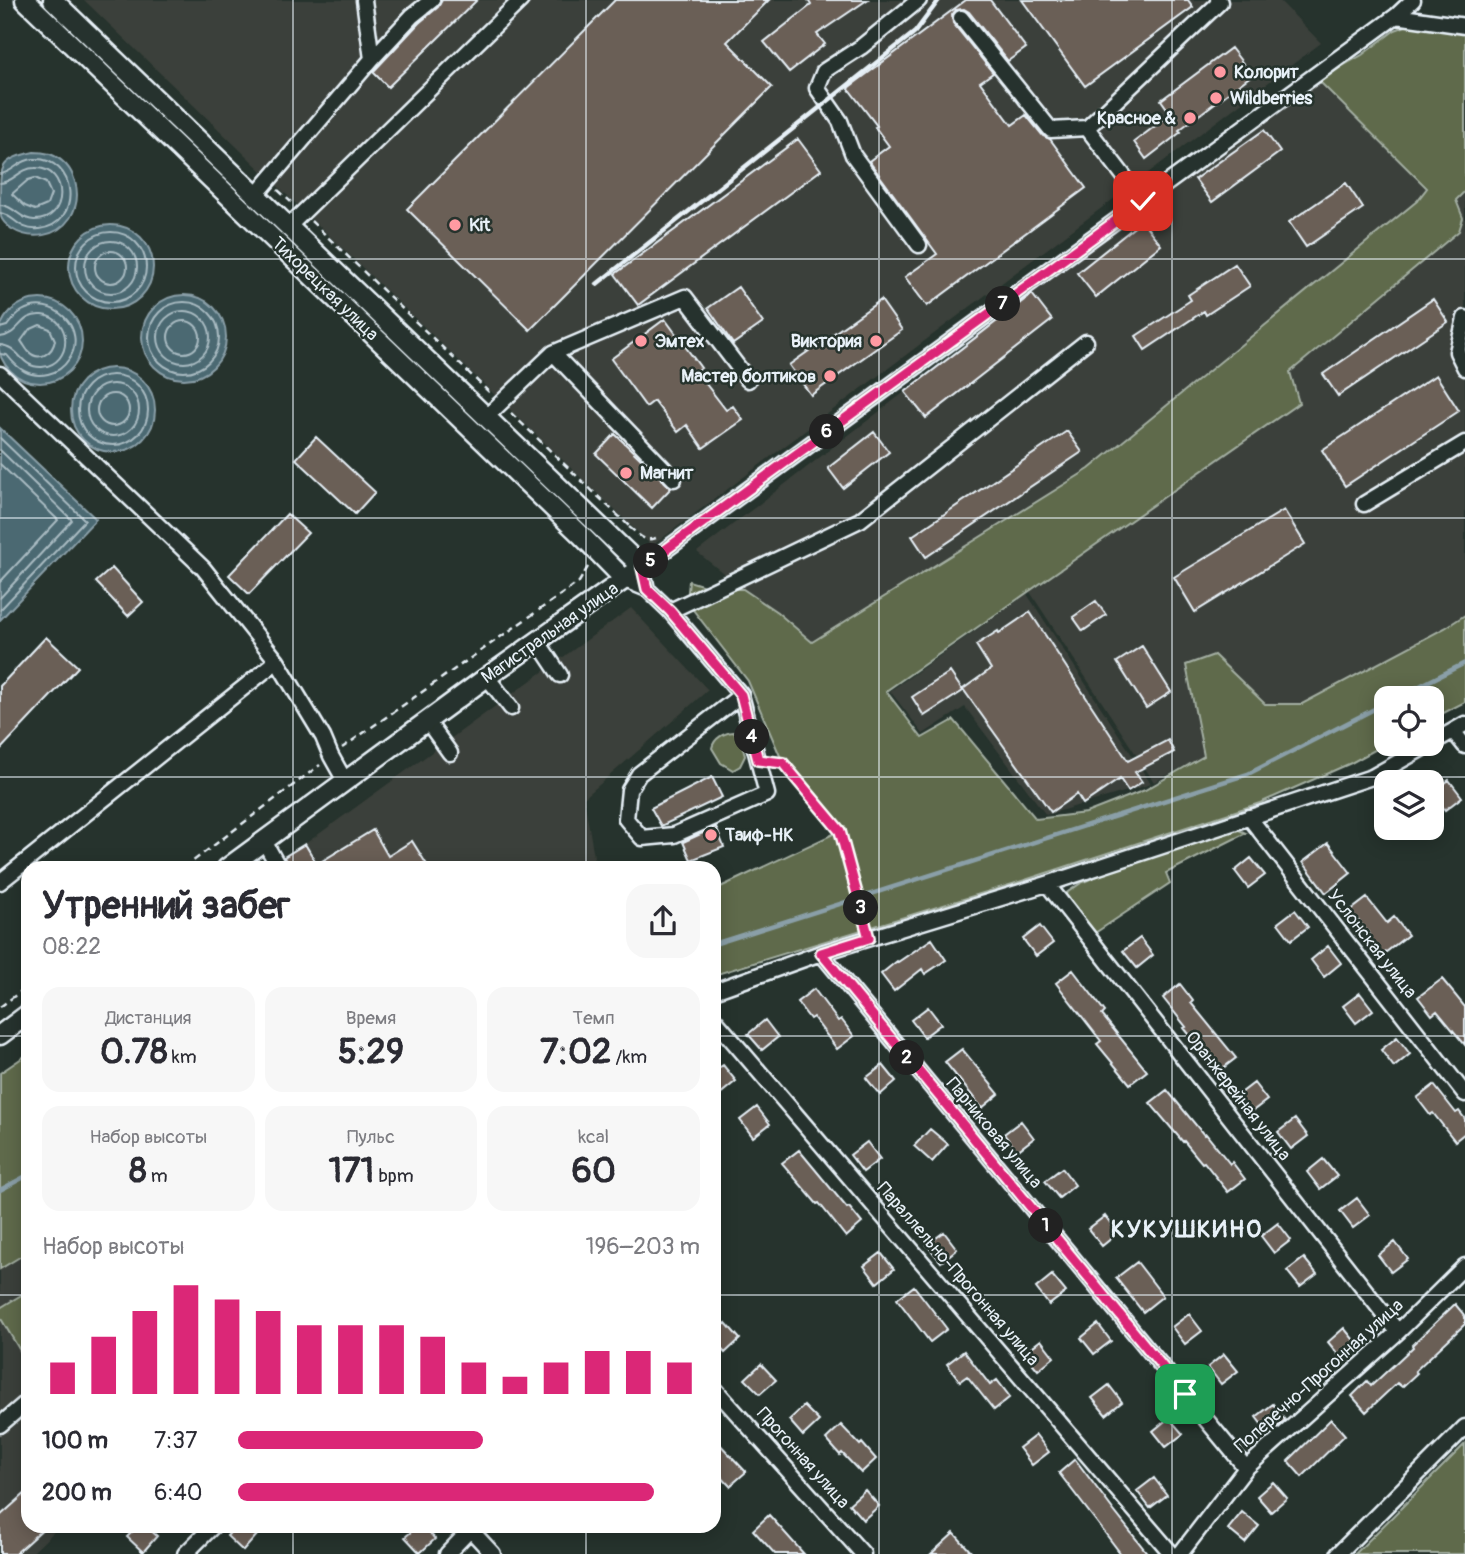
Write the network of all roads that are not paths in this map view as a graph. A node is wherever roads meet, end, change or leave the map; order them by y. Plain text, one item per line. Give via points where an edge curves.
1 (25, 0) edge
2 (53, 0) edge
3 (364, 0) edge
4 (432, 0) edge
5 (521, 0) edge
6 (919, 0) edge
7 (1219, 0) edge
8 (1413, 0) edge
9 (1396, 16) junction
10 (961, 18) dead end
11 (1465, 26) edge
12 (372, 59) junction
13 (1087, 128) junction
14 (256, 195) junction
15 (1143, 201) junction
16 (289, 226) junction
17 (919, 245) dead end
18 (1465, 318) edge
19 (1086, 342) dead end
20 (553, 353) junction
21 (1465, 368) edge
22 (0, 374) edge
23 (748, 380) dead end
24 (486, 417) junction
25 (1465, 443) edge
26 (674, 479) dead end
27 (1364, 505) dead end
28 (642, 567) junction
29 (625, 580) junction
30 (647, 589) junction
31 (670, 611) junction
32 (538, 642) junction
33 (277, 661) junction
34 (560, 675) dead end
35 (487, 677) junction
36 (741, 695) junction
37 (511, 708) dead end
38 (427, 721) junction
39 (1459, 727) edge
40 (1465, 746) edge
41 (450, 753) dead end
42 (1408, 756) edge
43 (345, 781) junction
44 (1249, 817) junction
45 (264, 841) junction
46 (25, 861) edge
47 (237, 861) edge
48 (275, 861) edge
49 (21, 864) edge
50 (0, 881) edge
51 (1047, 884) junction
52 (821, 953) junction
53 (721, 989) edge
54 (21, 1019) edge
55 (721, 1027) edge
56 (0, 1035) edge
57 (1465, 1094) edge
58 (1465, 1266) edge
59 (1398, 1332) junction
60 (721, 1396) edge
61 (21, 1407) edge
62 (0, 1425) edge
63 (1465, 1427) edge
64 (1245, 1468) junction
65 (206, 1533) edge
66 (465, 1533) edge
67 (474, 1533) edge
68 (185, 1554) edge
69 (447, 1554) edge
70 (493, 1554) edge
71 (863, 1554) edge
72 (1172, 1554) edge
73 (1180, 1554) edge
74 (1338, 1554) edge

1 - 29 main road, Тихорецкая улица
2 - 14 main road, Тихорецкая улица
3 - 12 street
4 - 12 street
5 - 16 street
6 - 17 street via 824,71 817,88 840,121 853,155
7 - 13 street
8 - 9 street, Магистральная улица
9 - 11 street
9 - 15 street, Магистральная улица
10 - 13 street via 1051,130
12 - 14 street
13 - 15 street
14 - 16 main road, Тихорецкая улица
15 - 28 street, Магистральная улица
16 - 24 main road, Тихорецкая улица
18 - 21 street via 1457,352
19 - 31 street via 859,520
20 - 23 street via 685,297
20 - 24 street
20 - 26 street
22 - 33 street via 203,568
24 - 28 main road, Тихорецкая улица
25 - 27 street
28 - 29 main road, Магистральная улица
28 - 30 street
29 - 30 street
29 - 32 main road, Магистральная улица
30 - 31 street
31 - 36 street
32 - 34 street
32 - 35 main road, Магистральная улица
33 - 43 street
33 - 46 street
35 - 37 street
35 - 38 main road, Магистральная улица
36 - 36 street via 639,774 629,790 626,819 642,838 674,835 767,794
38 - 41 street
38 - 43 main road, Магистральная улица
39 - 40 street
42 - 44 street via 1372,777
43 - 45 main road, Магистральная улица
44 - 51 street
44 - 57 street, Услонская улица
45 - 47 main road, Магистральная улица
45 - 48 street
49 - 50 street
51 - 52 street
51 - 59 street, Оранжерейная улица
52 - 53 street
52 - 64 street, Парниковая улица
54 - 56 main road
55 - 72 street, Параллельно-Прогонная улица
58 - 59 street, Поперечно-Прогонная улица
59 - 64 street, Поперечно-Прогонная улица
60 - 71 street, Прогонная улица
61 - 62 street
63 - 74 street
64 - 73 street, Поперечно-Прогонная улица
65 - 68 street
66 - 69 street
67 - 70 street

